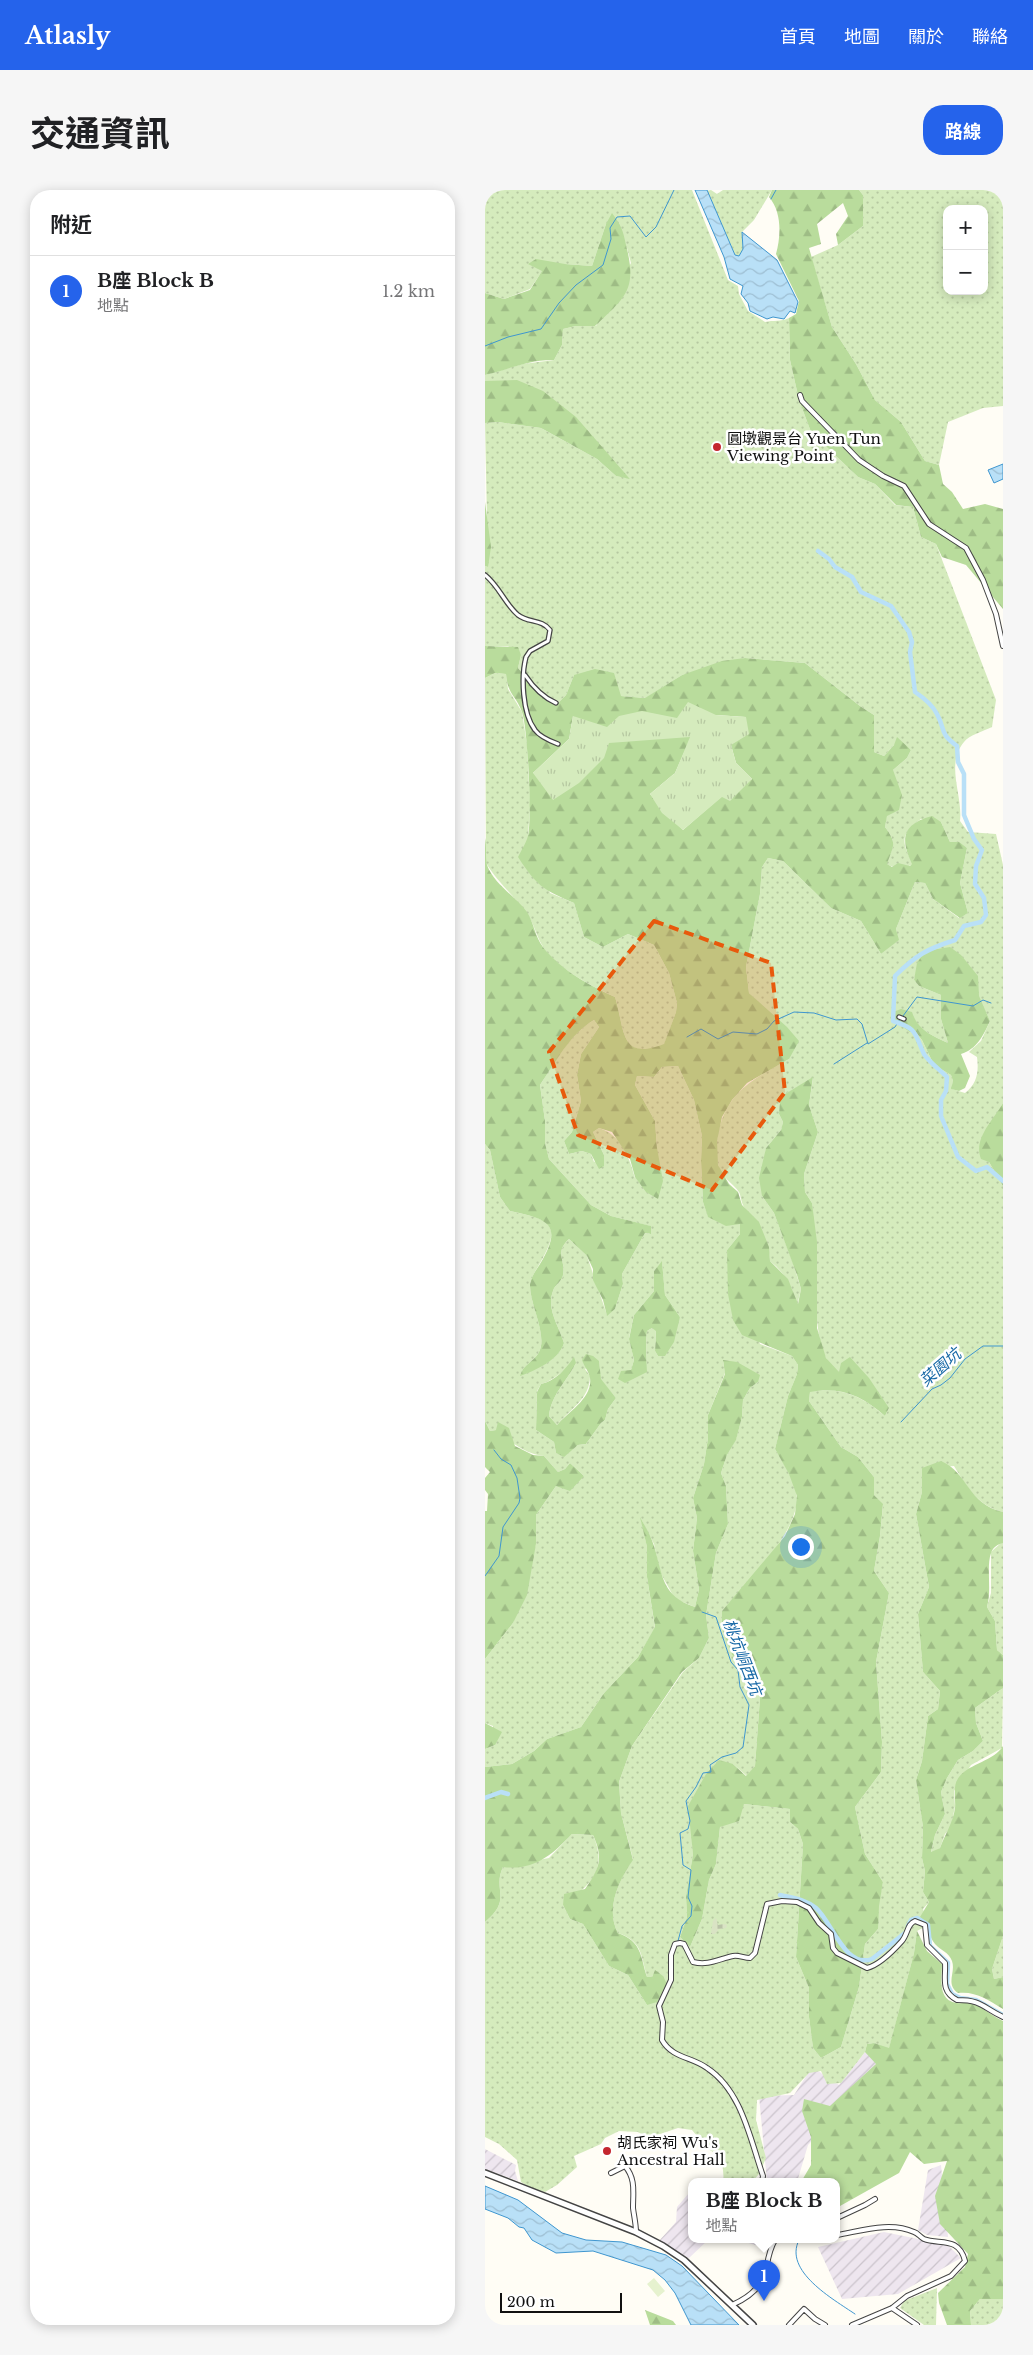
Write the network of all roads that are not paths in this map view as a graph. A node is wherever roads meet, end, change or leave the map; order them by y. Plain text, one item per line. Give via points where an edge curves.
1 (799, 395) dead end
2 (485, 574) edge
3 (1003, 646) edge
4 (524, 674) junction
5 (556, 702) dead end
6 (558, 744) dead end
7 (899, 1017) dead end
8 (904, 1019) dead end
9 (1003, 2017) edge
10 (485, 2173) edge
11 (611, 2173) dead end
12 (763, 2178) edge
13 (875, 2199) dead end
14 (840, 2217) edge
15 (635, 2232) junction
16 (840, 2234) edge
17 (773, 2243) edge
18 (732, 2305) junction
19 (892, 2308) junction
20 (853, 2324) edge
21 (753, 2325) edge
22 (789, 2325) edge
23 (825, 2325) edge
24 (917, 2325) edge

1 - 3 street via 859,460 904,486 925,521 965,548 983,580 996,614
2 - 4 street via 518,615 543,624 549,630 547,641 527,655
4 - 5 street via 532,686
4 - 6 street via 527,708 535,730
7 - 8 street
9 - 12 street via 977,2001 957,2000 947,1992 944,1985 945,1963 927,1945 925,1925 915,1921 910,1923 901,1942 879,1962 867,1968 837,1953 831,1934 809,1908 797,1902 767,1904 755,1953 750,1958 733,1956 709,1964 698,1963 693,1962 684,1944 675,1944 671,1955 671,1980 659,2006 663,2022 662,2040 673,2053 707,2068 732,2093
10 - 15 street
11 - 15 street via 625,2166 631,2174
13 - 14 street
15 - 18 street via 684,2260
16 - 19 street via 885,2226 914,2232 924,2239 949,2242 964,2256 965,2261 951,2276 907,2296
17 - 18 street via 765,2273 753,2294
18 - 21 street
19 - 20 street
19 - 24 street
22 - 23 street via 804,2309

